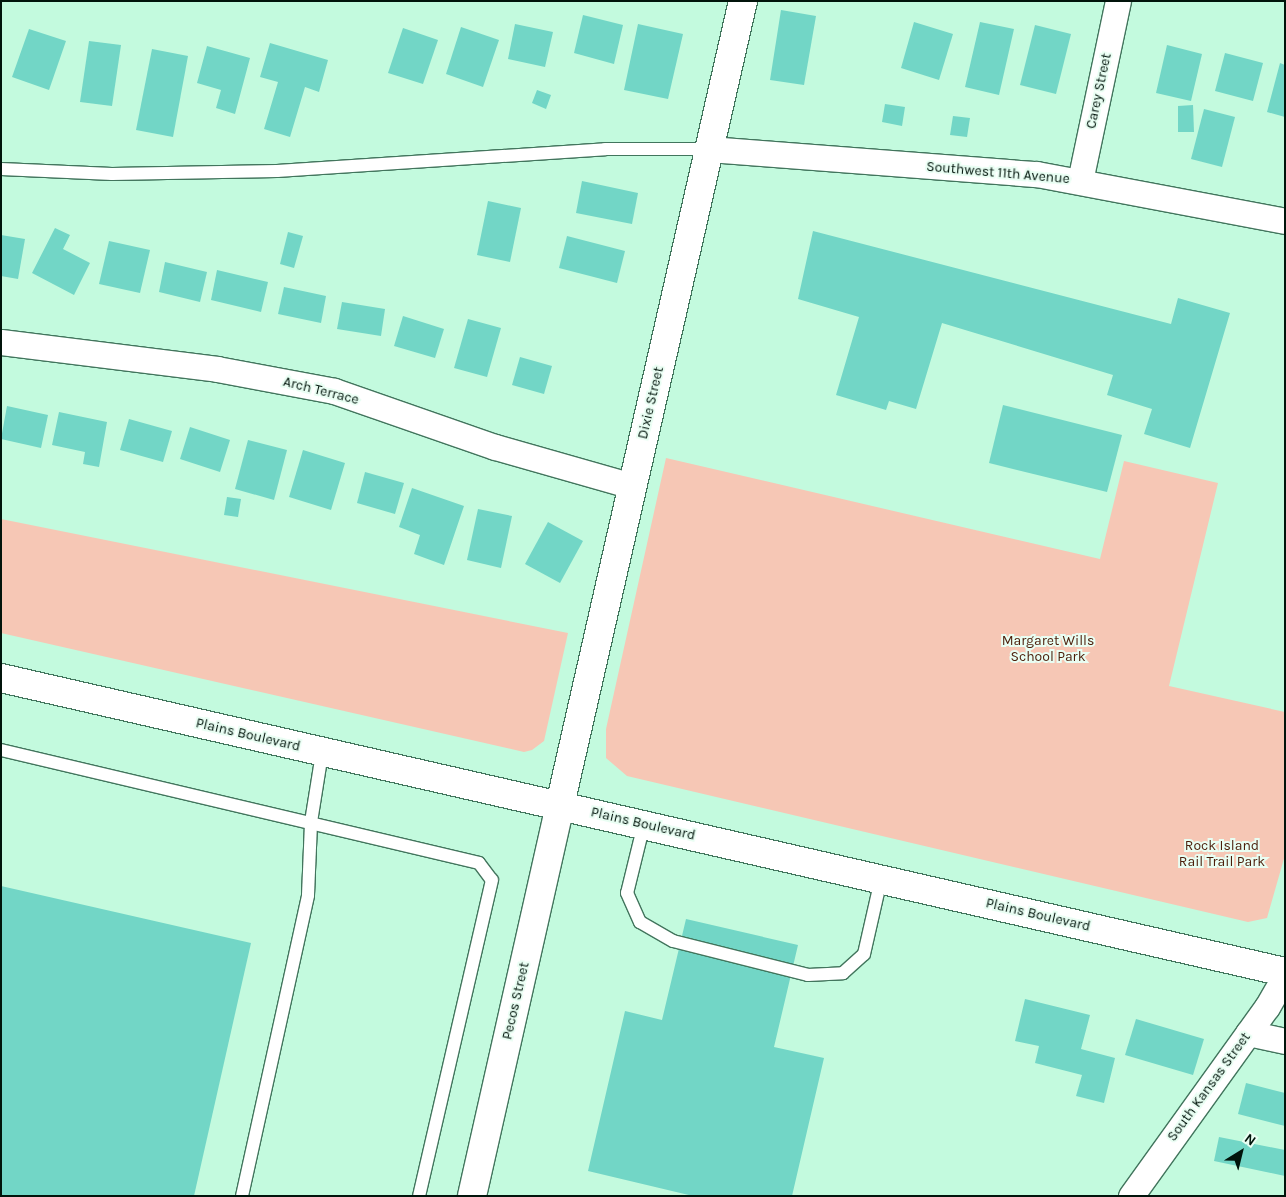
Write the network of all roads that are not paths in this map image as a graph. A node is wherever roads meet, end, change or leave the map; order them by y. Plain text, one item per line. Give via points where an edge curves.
1 (743, 1) edge
2 (1118, 1) edge
3 (709, 149) junction
4 (1, 169) edge
5 (1080, 180) junction
6 (1285, 221) edge
7 (1, 342) edge
8 (632, 486) junction
9 (1, 678) edge
10 (1, 750) edge
11 (322, 753) junction
12 (560, 805) junction
13 (310, 822) junction
14 (644, 824) junction
15 (881, 879) junction
16 (1285, 974) edge
17 (1248, 1033) junction
18 (1285, 1041) edge
19 (242, 1196) edge
20 (419, 1196) edge
21 (472, 1196) edge
22 (1131, 1196) edge

1 - 3 main road, Dixie Street
2 - 5 street, Carey Street
3 - 4 lane via 604,149 277,171 112,174
3 - 5 street, Southwest 11th Avenue
3 - 8 main road, Dixie Street
5 - 6 street, Southwest 11th Avenue
7 - 8 street, Arch Terrace via 218,369 334,392 495,447
8 - 12 main road, Dixie Street
9 - 11 main road, Plains Boulevard
10 - 13 lane
11 - 12 main road, Plains Boulevard
11 - 13 lane
12 - 14 main road, Plains Boulevard
12 - 21 main road, Pecos Street
13 - 19 lane via 308,895
13 - 20 lane via 479,863 492,880
14 - 15 main road, Plains Boulevard
14 - 15 lane via 628,893 640,922 673,941 808,976 843,973 864,954
15 - 16 main road, Plains Boulevard
16 - 17 street, South Kansas Street
17 - 18 street
17 - 22 street, South Kansas Street

